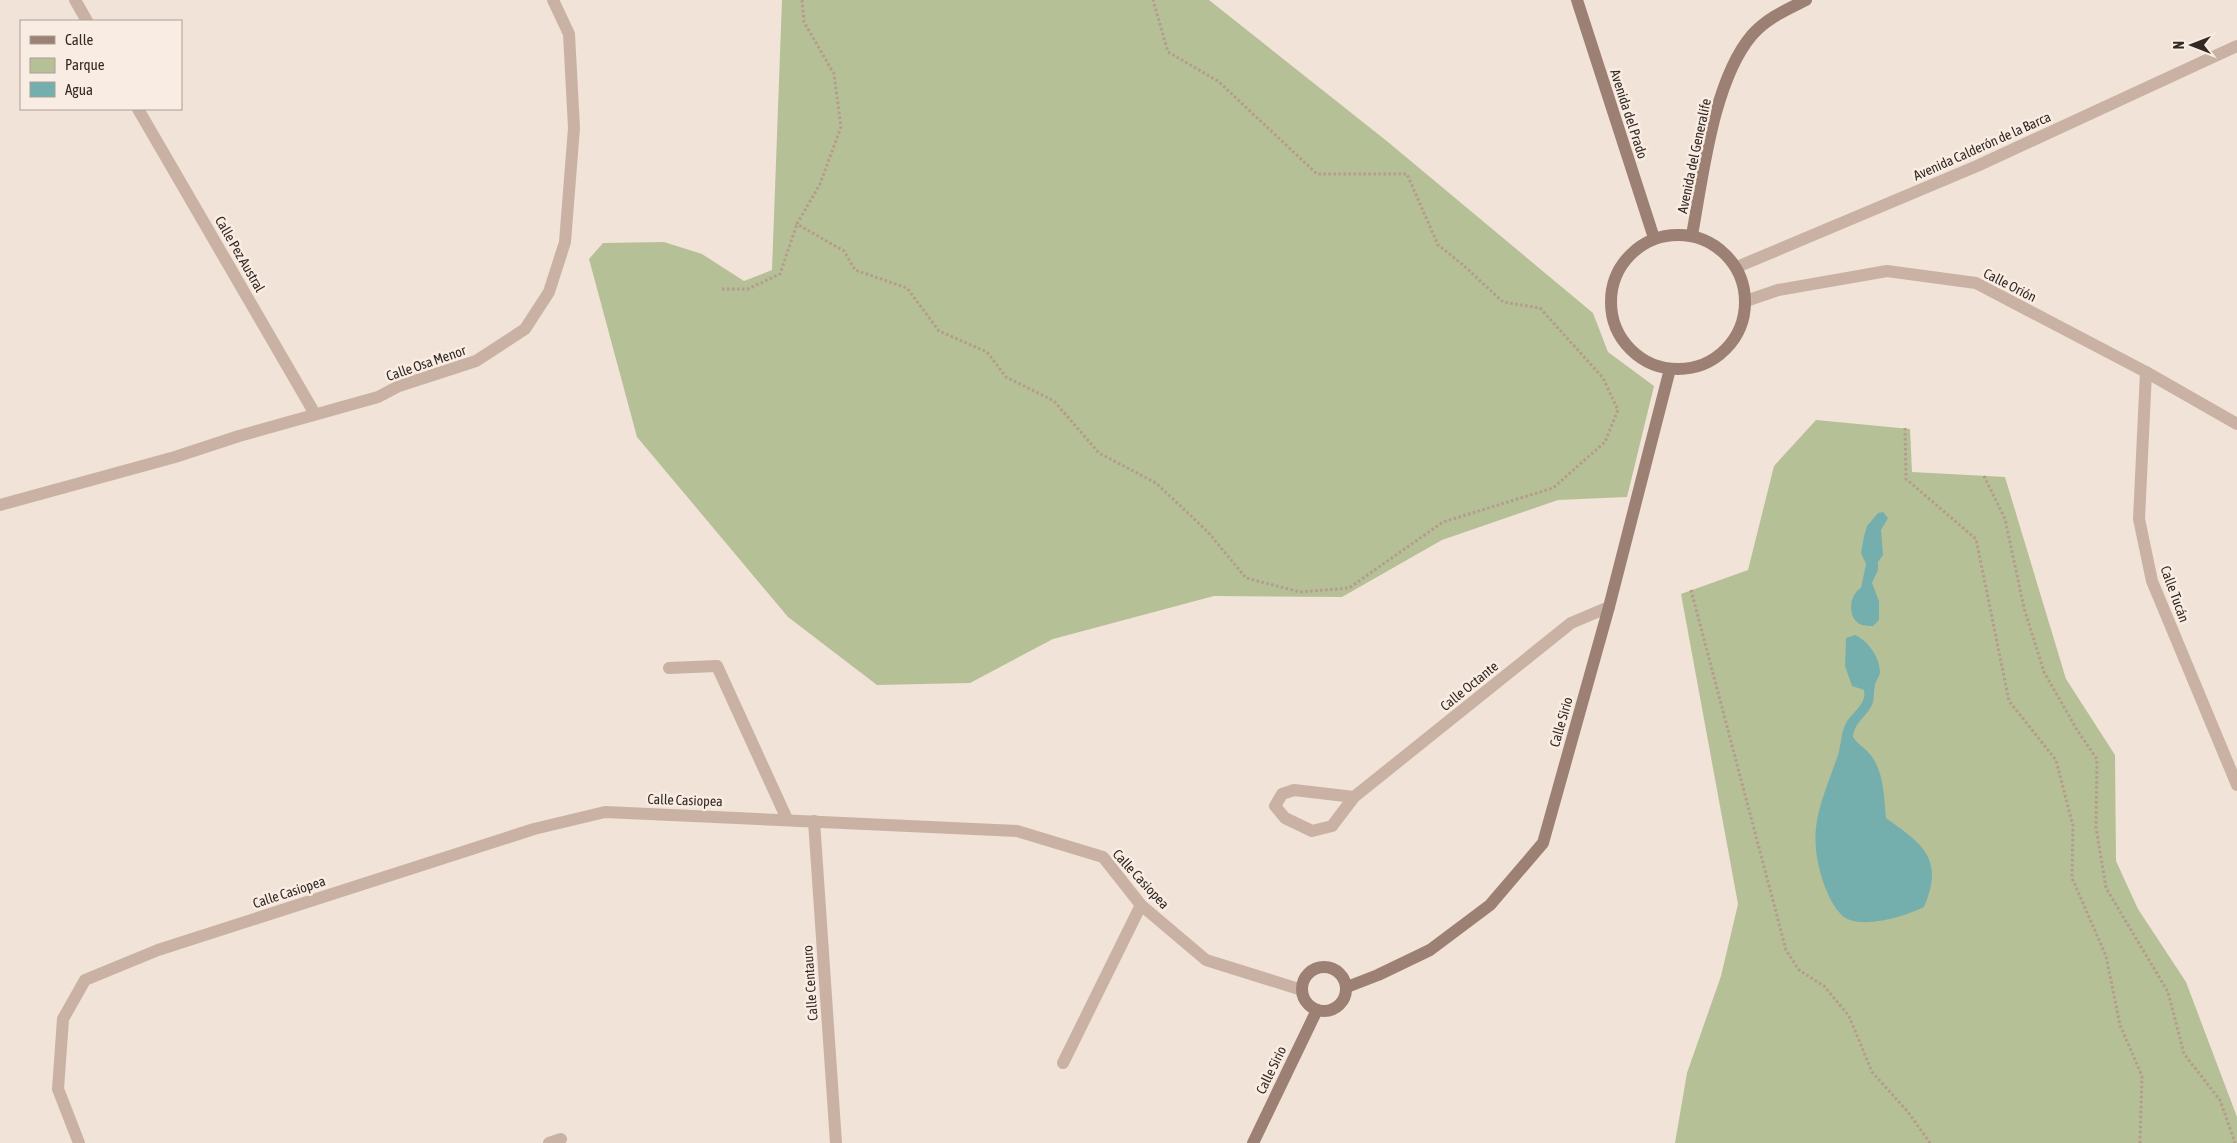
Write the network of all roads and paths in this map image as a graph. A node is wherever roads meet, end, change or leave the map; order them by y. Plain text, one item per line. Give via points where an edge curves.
1 (74, 0) edge
2 (553, 0) edge
3 (802, 0) edge
4 (1153, 0) edge
5 (1577, 0) edge
6 (1806, 0) edge
7 (86, 20) edge
8 (2237, 46) edge
9 (139, 110) edge
10 (797, 224) junction
11 (1692, 235) junction
12 (1654, 238) junction
13 (1737, 267) junction
14 (722, 289) dead end
15 (1746, 301) junction
16 (1670, 369) junction
17 (2146, 372) junction
18 (315, 414) junction
19 (2237, 424) edge
20 (1905, 428) dead end
21 (1984, 476) dead end
22 (0, 504) edge
23 (1691, 590) dead end
24 (1609, 607) junction
25 (669, 668) dead end
26 (2237, 785) edge
27 (1354, 797) junction
28 (787, 819) junction
29 (814, 821) junction
30 (1141, 905) junction
31 (1347, 987) junction
32 (1302, 990) junction
33 (1317, 1010) junction
34 (1063, 1063) dead end
35 (79, 1143) edge
36 (836, 1143) edge
37 (1252, 1143) edge
38 (1930, 1143) edge
39 (2140, 1143) edge
40 (2235, 1143) edge

1 - 7 street
2 - 18 street, Calle Osa Menor via 569,34 574,128 565,242 549,292 525,329 476,361 399,386 378,397
3 - 10 path via 804,22 834,74 841,127 820,184
4 - 10 path via 1168,52 1218,81 1317,174 1407,174 1438,245 1503,302 1540,308 1603,378 1618,410 1605,442 1553,488 1443,522 1349,588 1300,592 1246,578 1208,532 1156,483 1099,453 1054,401 1006,377 986,352 939,331 907,288 855,270 844,251
5 - 12 street, Avenida del Prado
6 - 11 street, Avenida del Generalife via 1772,16 1752,35 1737,57 1714,122
8 - 13 street, Avenida Calderón de la Barca via 1977,166
9 - 18 street, Calle Pez Austral
10 - 14 path via 780,274 748,289
11 - 12 street via 1672,234
11 - 13 street via 1710,241
12 - 16 street via 1632,252 1617,272 1610,297 1614,323 1626,345 1646,361
13 - 15 street
15 - 16 street via 1742,324 1731,344 1714,360 1693,369
15 - 17 street, Calle Orión via 1778,290 1887,271 1976,283
16 - 24 street, Calle Sirio
17 - 19 street, Calle Orión
17 - 26 street, Calle Tucán via 2139,518 2152,581
18 - 22 street, Calle Osa Menor via 174,457
20 - 39 path via 1906,479 1976,539 2009,701 2056,760 2073,826 2072,878 2106,956 2120,1025 2142,1076
21 - 40 path via 2005,519 2024,608 2044,672 2097,759 2096,827 2106,888 2168,992 2184,1054 2220,1100
23 - 38 path via 1786,950 1799,970 1824,986 1849,1016 1872,1072 1908,1112
24 - 27 street, Calle Octante via 1571,623
24 - 31 street, Calle Sirio via 1543,843 1490,904 1430,950
25 - 28 street via 717,666
27 - 27 street, Calle Octante via 1332,826 1312,831 1285,818 1275,806 1282,794 1294,790
28 - 29 street, Calle Casiopea
28 - 35 street, Calle Casiopea via 605,812 534,829 158,950 86,980 63,1018 58,1088
29 - 30 street, Calle Casiopea via 1017,831 1103,857
29 - 36 street, Calle Centauro
30 - 32 street, Calle Casiopea via 1206,960
30 - 34 street
31 - 32 street via 1340,971 1323,966 1307,974
31 - 33 street via 1342,1004 1326,1011
32 - 33 street via 1304,999
33 - 37 street, Calle Sirio

